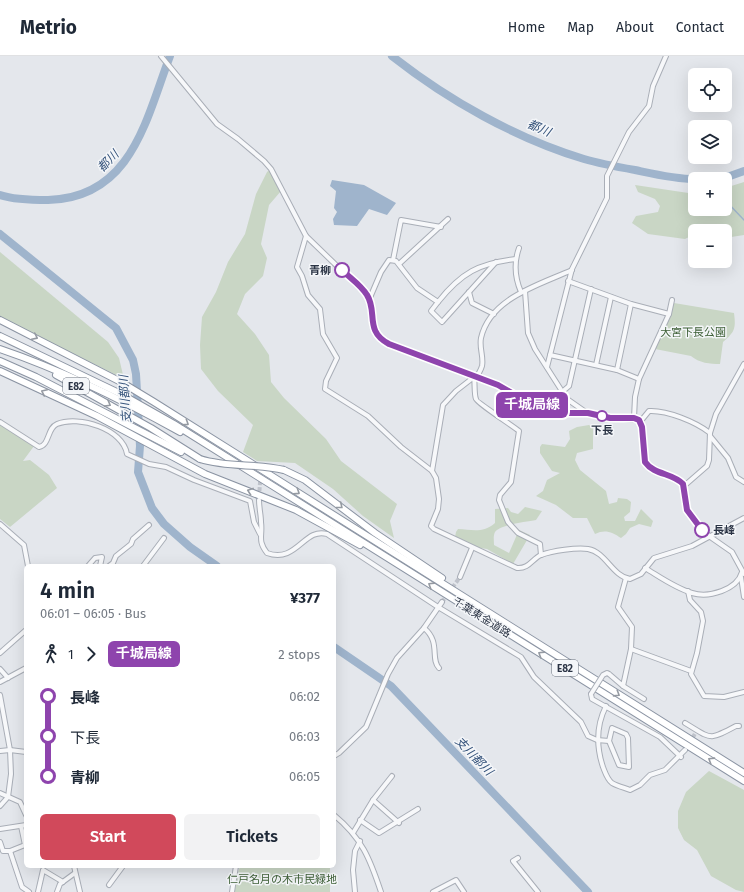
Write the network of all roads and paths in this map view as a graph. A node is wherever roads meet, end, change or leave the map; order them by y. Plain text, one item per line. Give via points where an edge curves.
1 (162, 56) edge
2 (666, 56) edge
3 (448, 219) dead end
4 (441, 227) junction
5 (306, 236) junction
6 (519, 248) dead end
7 (516, 259) junction
8 (393, 260) junction
9 (497, 261) junction
10 (399, 264) junction
11 (572, 270) junction
12 (568, 281) junction
13 (591, 289) junction
14 (469, 292) junction
15 (523, 292) junction
16 (610, 297) junction
17 (369, 300) junction
18 (672, 300) dead end
19 (438, 302) junction
20 (631, 304) junction
21 (494, 314) junction
22 (669, 314) junction
23 (0, 320) edge
24 (0, 336) edge
25 (0, 345) edge
26 (0, 349) edge
27 (550, 355) junction
28 (575, 360) junction
29 (0, 361) edge
30 (744, 364) edge
31 (596, 365) junction
32 (547, 367) junction
33 (0, 370) edge
34 (617, 370) junction
35 (476, 377) junction
36 (639, 379) junction
37 (562, 392) junction
38 (588, 413) junction
39 (154, 415) junction
40 (634, 418) junction
41 (0, 422) edge
42 (640, 422) junction
43 (710, 434) junction
44 (200, 459) junction
45 (432, 471) junction
46 (744, 482) edge
47 (684, 486) junction
48 (259, 500) tunnel mouth
49 (744, 518) edge
50 (0, 524) edge
51 (149, 525) dead end
52 (260, 535) junction
53 (709, 536) junction
54 (164, 538) dead end
55 (472, 548) junction
56 (541, 556) junction
57 (385, 557) junction
58 (28, 564) edge
59 (90, 564) edge
60 (100, 564) edge
61 (112, 564) edge
62 (144, 564) edge
63 (645, 568) junction
64 (742, 574) edge
65 (460, 577) tunnel mouth
66 (626, 578) junction
67 (688, 591) junction
68 (744, 597) edge
69 (442, 602) tunnel mouth
70 (478, 605) junction
71 (438, 607) junction
72 (424, 628) junction
73 (24, 632) edge
74 (631, 649) junction
75 (0, 653) edge
76 (0, 668) edge
77 (439, 668) dead end
78 (24, 669) edge
79 (691, 671) junction
80 (8, 678) junction
81 (0, 682) edge
82 (623, 686) junction
83 (744, 692) edge
84 (0, 695) edge
85 (644, 699) dead end
86 (606, 706) junction
87 (685, 723) dead end
88 (739, 726) dead end
89 (597, 740) junction
90 (609, 740) junction
91 (10, 750) junction
92 (685, 750) tunnel mouth
93 (0, 751) edge
94 (24, 752) edge
95 (336, 755) edge
96 (681, 756) junction
97 (744, 773) edge
98 (392, 776) dead end
99 (744, 781) edge
100 (0, 793) edge
101 (8, 797) junction
102 (373, 800) junction
103 (0, 806) edge
104 (418, 809) dead end
105 (24, 811) edge
106 (336, 818) edge
107 (360, 820) junction
108 (399, 823) junction
109 (24, 825) edge
110 (21, 826) junction
111 (0, 829) edge
112 (353, 833) junction
113 (24, 840) edge
114 (360, 841) junction
115 (0, 842) edge
116 (24, 845) edge
117 (10, 851) junction
118 (518, 858) dead end
119 (75, 868) edge
120 (121, 868) edge
121 (236, 868) edge
122 (76, 873) junction
123 (63, 882) junction
124 (108, 885) dead end
125 (438, 891) edge
126 (29, 892) edge
127 (38, 892) edge
128 (57, 892) edge
129 (80, 892) edge
130 (232, 892) edge
131 (355, 892) edge
132 (381, 892) edge
133 (433, 892) edge
134 (464, 892) edge
135 (538, 892) edge

1 - 5 street via 210,117 255,152 271,169
2 - 11 street via 653,86 649,106 628,132 607,176 607,198
3 - 4 street
4 - 8 street via 401,220
4 - 10 street
5 - 17 street via 363,290
5 - 45 street via 297,267 308,295 320,309 323,334 337,358 326,381 326,389 368,416 401,447
6 - 7 street
7 - 9 street
7 - 15 street via 518,286
8 - 10 street
8 - 17 street via 389,260 381,272
9 - 14 street
9 - 19 street via 460,277
10 - 19 street via 417,288
11 - 12 street
11 - 15 street
12 - 13 street
12 - 27 street
13 - 16 street
13 - 28 street
14 - 19 street via 442,322 431,311
14 - 21 street via 472,303
15 - 21 street
15 - 32 street via 529,336
16 - 20 street
16 - 31 street
17 - 35 street via 373,328 383,341
18 - 22 street
20 - 22 street
20 - 34 street
21 - 35 street via 481,338 482,367
22 - 36 street
23 -> 70 highway, E82 via 121,382
24 - 39 highway, E82 via 121,394
25 -> 44 highway, E82 via 151,428
26 - 39 highway, E82
27 - 28 street
27 - 32 street
28 - 31 street
28 - 37 street via 569,386
29 - 44 highway
30 - 43 street via 716,414
31 - 34 street
32 - 37 street
57 -> 33 highway via 296,510 205,474 117,427
34 - 36 street
35 - 38 street via 507,389 543,410
35 - 45 street via 456,391 443,405
35 - 56 street via 475,398 478,402 519,431 511,482 500,495 500,500 508,522 518,533 540,544
36 - 40 street
37 - 38 street via 570,403
38 - 40 street via 610,418
39 - 57 highway, 千葉東金道路 / E82 via 221,453
40 - 42 street
41 - 52 street via 39,447 45,444 57,424 69,421 96,425 122,441 127,454 250,501 254,522
42 - 43 street via 649,411 660,412 692,421
42 - 47 street via 647,465 678,480
43 - 46 street via 728,458 736,478
43 - 47 street via 707,466
44 -> 70 highway, E82, bridge via 225,465 270,467 284,470 305,480
45 - 55 street via 436,478 439,499 431,526
47 - 53 street via 685,504 689,515
48 - 52 street
49 - 53 street
50 - 58 street via 24,545
51 - 61 street via 116,556
52 - 71 street via 267,553 278,556 292,552 306,539 325,533
53 - 63 street via 692,546 654,558
53 - 64 street via 732,552
54 - 62 street
55 - 56 street via 517,568 529,565
55 - 65 street
56 - 66 street via 587,548 596,551
99 -> 57 highway, 千葉東金道路 / E82
59 - 60 street via 95,558 102,557
63 - 66 street via 638,576
63 - 67 street
64 - 67 street via 726,590 699,593
64 - 68 street
66 - 74 street via 618,607 632,627
67 - 79 street via 690,600 701,612 703,621
69 - 71 street
70 -> 97 highway, 千葉東金道路 / E82
71 - 72 street
71 - 89 street via 521,656 534,677 581,722 588,736
72 - 77 street via 433,638
72 - 95 street via 397,658 364,730
73 - 75 street
74 - 79 street
74 - 82 street
76 - 80 street
78 - 80 street
79 - 83 street via 704,696 724,697
80 - 81 street
82 - 85 street
82 - 86 street, bridge via 609,674 603,675 591,694 592,699
84 - 91 street
86 - 89 street via 600,720
86 - 96 street via 660,737
87 - 88 street via 711,738
89 - 90 street
89 - 96 street via 606,776 612,783 630,790 650,775 666,770
90 - 90 street via 618,765 629,767 626,734 612,728
91 - 93 street
91 - 94 street
91 - 101 street via 11,774
92 - 96 street
98 - 102 street
100 - 101 street
101 - 103 street
101 - 105 street via 20,802
102 - 107 street
102 - 108 street
104 - 108 street
106 - 112 street
107 - 108 street via 379,833
107 - 112 street
109 - 110 street
110 - 111 street
110 - 113 street
112 - 114 street
114 - 131 street via 355,851 353,870
114 - 132 street via 370,860
115 - 117 street via 3,851
116 - 117 street
117 - 126 street via 22,887
118 - 135 street via 513,861
119 - 122 street
120 - 124 street
121 - 130 street
122 - 123 street
122 - 129 street
123 - 127 street via 43,870
123 - 128 street
125 - 133 street
125 - 134 street via 456,880

